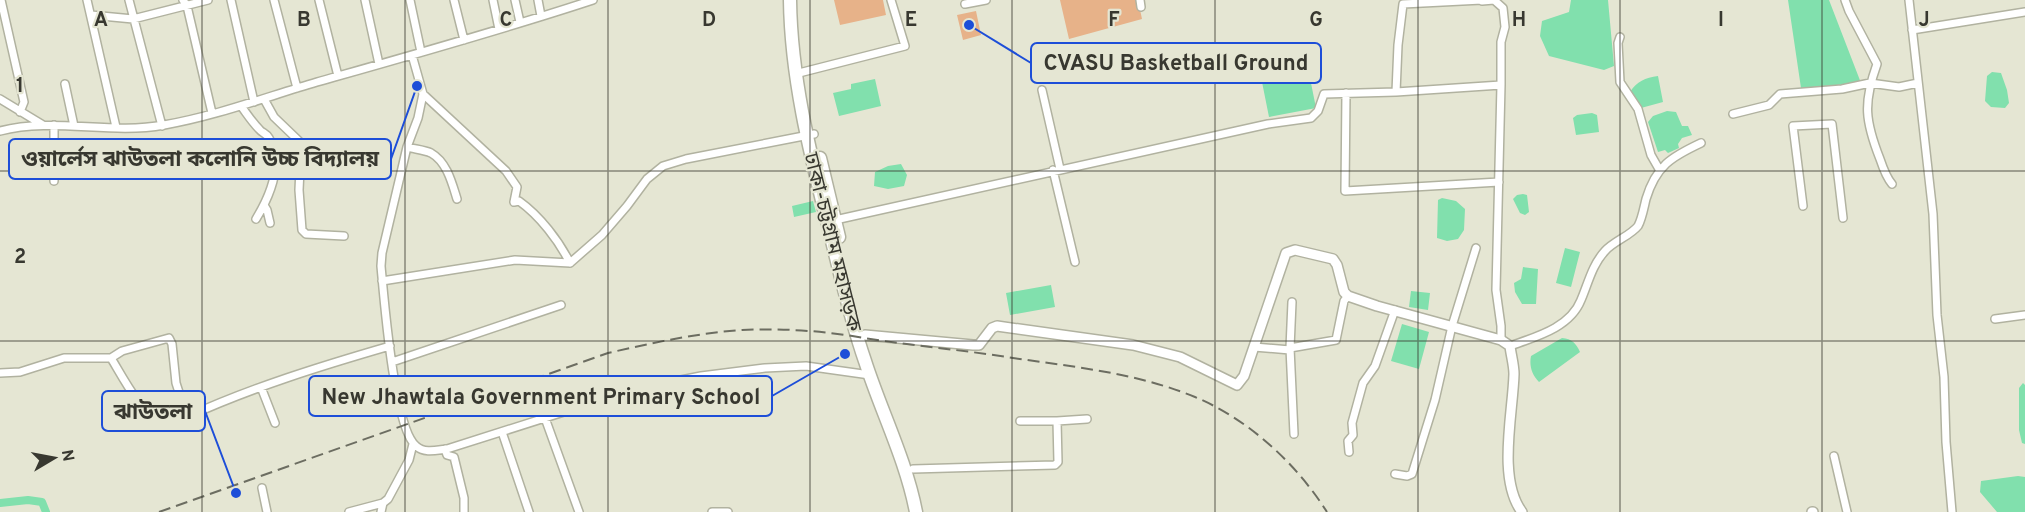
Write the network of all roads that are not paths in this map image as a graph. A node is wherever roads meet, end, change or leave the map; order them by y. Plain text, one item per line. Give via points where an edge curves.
1 (1, 0) edge
2 (87, 0) edge
3 (129, 0) edge
4 (208, 0) edge
5 (231, 0) edge
6 (274, 0) edge
7 (319, 0) edge
8 (365, 0) edge
9 (410, 0) edge
10 (454, 0) edge
11 (493, 0) edge
12 (515, 0) edge
13 (538, 0) edge
14 (593, 0) edge
15 (790, 0) edge
16 (795, 0) edge
17 (891, 0) edge
18 (986, 0) edge
19 (1845, 0) edge
20 (1909, 0) edge
21 (1482, 1) edge
22 (583, 2) edge
23 (1403, 2) edge
24 (185, 3) edge
25 (965, 4) dead end
26 (2025, 12) edge
27 (91, 15) junction
28 (541, 16) junction
29 (134, 19) junction
30 (520, 22) junction
31 (499, 28) junction
32 (1912, 30) junction
33 (1620, 37) dead end
34 (464, 40) junction
35 (421, 52) junction
36 (412, 55) junction
37 (379, 64) junction
38 (798, 73) junction
39 (338, 76) junction
40 (1870, 83) junction
41 (1918, 83) junction
42 (65, 84) dead end
43 (1501, 85) junction
44 (297, 88) junction
45 (1042, 90) dead end
46 (1396, 92) junction
47 (1346, 93) junction
48 (423, 94) junction
49 (0, 99) edge
50 (264, 99) junction
51 (24, 102) junction
52 (254, 102) junction
53 (241, 106) junction
54 (20, 112) junction
55 (212, 113) junction
56 (1733, 114) dead end
57 (29, 117) junction
58 (43, 125) junction
59 (31, 126) junction
60 (54, 126) junction
61 (74, 126) junction
62 (162, 126) junction
63 (116, 127) junction
64 (0, 131) edge
65 (810, 134) junction
66 (1701, 143) dead end
67 (407, 147) junction
68 (1659, 169) junction
69 (1056, 170) junction
70 (54, 181) dead end
71 (1499, 182) junction
72 (1892, 184) dead end
73 (457, 199) dead end
74 (264, 206) junction
75 (1803, 206) dead end
76 (1843, 218) dead end
77 (256, 219) dead end
78 (835, 220) junction
79 (270, 223) dead end
80 (344, 236) dead end
81 (1476, 249) dead end
82 (1075, 262) dead end
83 (570, 263) junction
84 (382, 281) junction
85 (1348, 296) junction
86 (1292, 303) dead end
87 (561, 305) dead end
88 (1395, 310) junction
89 (2025, 315) edge
90 (1995, 320) dead end
91 (1452, 326) junction
92 (864, 335) junction
93 (1501, 340) junction
94 (390, 346) junction
95 (1510, 346) junction
96 (1254, 347) junction
97 (1290, 349) junction
98 (111, 358) junction
99 (392, 362) junction
100 (0, 373) edge
101 (870, 375) junction
102 (261, 387) junction
103 (187, 417) junction
104 (545, 418) junction
105 (1087, 419) dead end
106 (1020, 421) dead end
107 (1057, 421) junction
108 (274, 423) dead end
109 (502, 432) junction
110 (1294, 434) dead end
111 (413, 444) junction
112 (445, 449) junction
113 (1349, 453) dead end
114 (1834, 456) dead end
115 (913, 469) junction
116 (1395, 474) dead end
117 (262, 488) dead end
118 (382, 503) junction
119 (267, 512) edge
120 (349, 512) edge
121 (381, 512) edge
122 (464, 512) edge
123 (529, 512) edge
124 (579, 512) edge
125 (712, 512) edge
126 (728, 512) edge
127 (916, 512) edge
128 (923, 512) edge
129 (1522, 512) edge
130 (1847, 512) edge
131 (1952, 512) edge

1 - 51 street
2 - 27 street
3 - 29 street
4 - 24 street
5 - 52 street
6 - 44 street
7 - 39 street
8 - 37 street
9 - 35 street
10 - 34 street
11 - 31 street
12 - 30 street
13 - 28 street
14 - 22 street
15 - 38 highway, ঢাকা-চট্টগ্রাম মহাসড়ক via 792,50
16 - 38 highway, ঢাকা-চট্টগ্রাম মহাসড়ক
17 - 38 street via 905,46
18 - 25 street
19 - 40 street via 1877,64
20 - 32 street
21 - 23 street
21 - 43 street via 1494,0 1503,8
22 - 28 street
23 - 46 street
24 - 29 street
24 - 55 street
26 - 32 street
27 - 29 street
27 - 63 street
28 - 30 street
29 - 62 street
30 - 31 street
31 - 34 street
32 - 41 street
33 - 68 street via 1620,82 1638,109
34 - 35 street
35 - 36 street
36 - 37 street
36 - 48 street
37 - 39 street
38 - 65 highway, ঢাকা-চট্টগ্রাম মহাসড়ক
39 - 44 street
40 - 41 street via 1899,87
40 - 56 street via 1780,94 1769,105
40 - 72 street via 1867,121
41 - 131 street via 1933,214
42 - 61 street
43 - 46 street
43 - 71 street
44 - 50 street
45 - 69 street
46 - 47 street
47 - 69 street via 1324,94 1311,118
47 - 71 street via 1345,191
48 - 67 street
48 - 83 street via 506,171 517,187 514,202 519,201 532,212 563,248
49 - 54 street
50 - 52 street
50 - 80 street via 274,117 299,141 302,230 306,234
51 - 54 street
51 - 57 street
52 - 53 street
53 - 55 street
53 - 74 street via 268,136 275,153 276,166
54 - 57 street
55 - 62 street
57 - 58 street
57 - 59 street
58 - 59 street
58 - 60 street
59 - 64 street
60 - 61 street
60 - 70 street
61 - 63 street
62 - 63 street
65 - 78 highway, ঢাকা-চট্টগ্রাম মহাসড়ক
65 - 83 street via 663,166 647,179 602,235
65 - 101 highway, ঢাকা-চট্টগ্রাম মহাসড়ক via 846,298
66 - 68 street
67 - 73 street via 431,153 444,166
67 - 84 street via 382,253
68 - 95 street via 1638,225 1605,251 1573,314 1540,335
69 - 78 street
69 - 82 street
71 - 93 street via 1496,290
74 - 77 street
74 - 79 street
75 - 76 street via 1793,126 1832,124
78 - 92 highway, ঢাকা-চট্টগ্রাম মহাসড়ক
81 - 91 street
83 - 84 street via 515,260
84 - 94 street
85 - 88 main road
85 - 96 main road via 1333,259 1295,250 1286,253
85 - 97 street via 1336,340
86 - 97 street
87 - 99 street
88 - 91 main road
88 - 113 street via 1375,366 1363,383 1352,423 1353,435 1348,441
89 - 90 street
91 - 93 main road
91 - 116 street via 1412,474
92 - 96 main road via 979,345 992,328 1009,327 1133,345 1180,357 1237,384 1244,376
92 - 115 highway, ঢাকা-চট্টগ্রাম মহাসড়ক
93 - 95 main road
94 - 99 street
94 - 102 street
95 - 129 main road via 1514,371 1507,451 1515,503
96 - 97 street
97 - 110 street
98 - 100 street via 64,358 20,372
98 - 103 street via 150,414 168,422
98 - 103 street via 122,351 169,338
99 - 111 street via 397,396
101 - 104 street via 806,366 701,376 636,389
101 - 127 highway, ঢাকা-চট্টগ্রাম মহাসড়ক via 908,477
102 - 103 street
102 - 108 street
104 - 109 street
104 - 124 street
105 - 107 street
106 - 107 street
107 - 115 street via 1055,465
109 - 112 street
109 - 123 street
111 - 112 street via 430,451
111 - 118 street via 409,460
112 - 122 street via 456,463
114 - 130 street
115 - 128 highway, ঢাকা-চট্টগ্রাম মহাসড়ক
117 - 119 street
118 - 120 street
118 - 121 street
125 - 126 street

